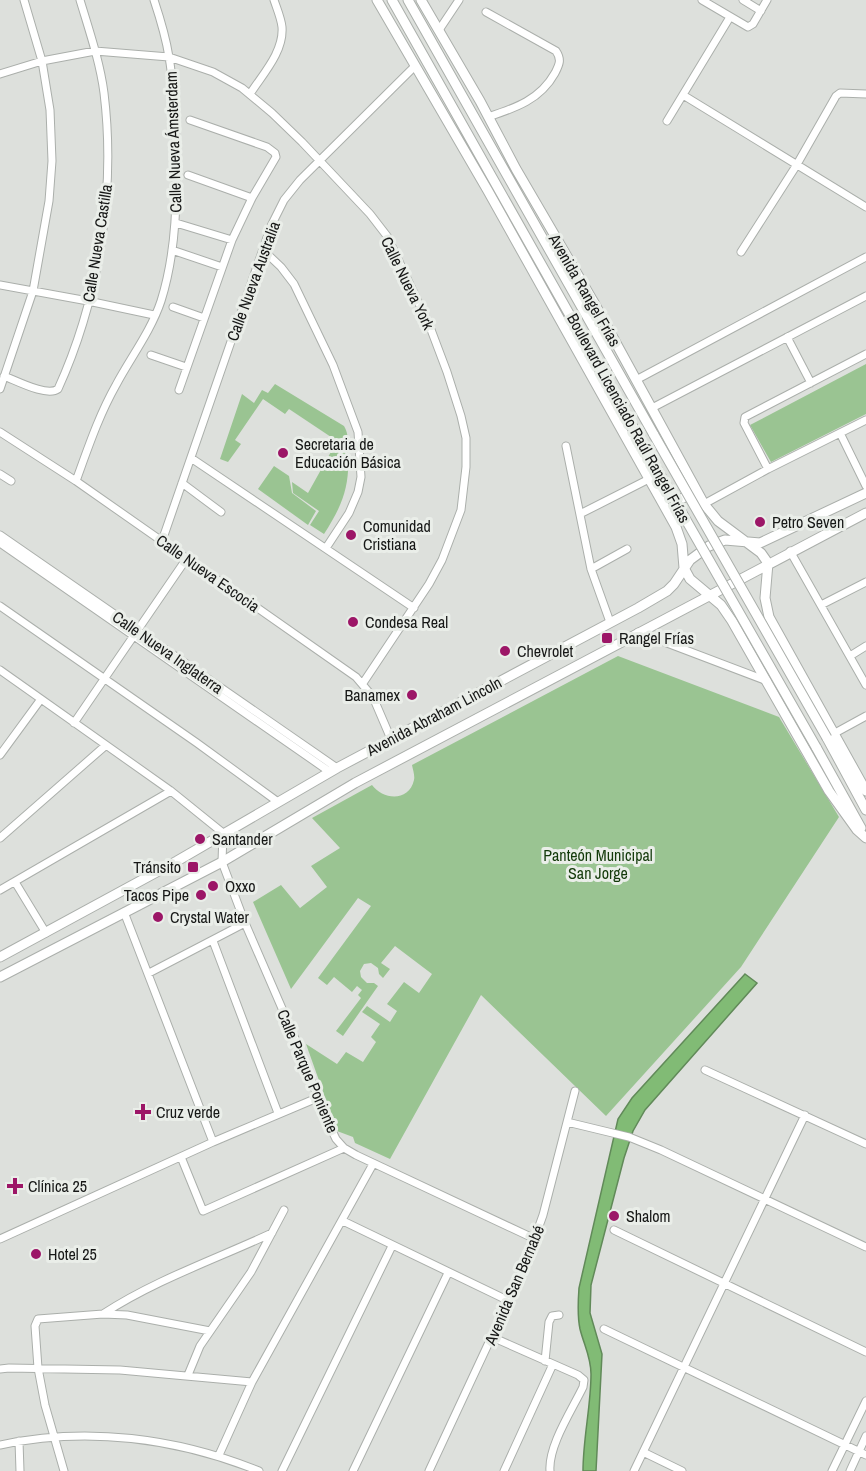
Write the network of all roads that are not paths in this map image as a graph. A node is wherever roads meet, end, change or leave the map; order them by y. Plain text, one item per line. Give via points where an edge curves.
1 (24, 0) edge
2 (80, 0) edge
3 (154, 0) edge
4 (274, 0) edge
5 (377, 0) edge
6 (392, 0) edge
7 (408, 0) edge
8 (421, 0) edge
9 (459, 0) edge
10 (702, 0) edge
11 (743, 0) edge
12 (768, 0) edge
13 (761, 11) junction
14 (486, 12) dead end
15 (400, 15) junction
16 (416, 15) junction
17 (730, 17) junction
18 (439, 30) junction
19 (95, 51) junction
20 (170, 57) junction
21 (42, 61) junction
22 (415, 66) junction
23 (0, 74) edge
24 (470, 83) junction
25 (866, 93) edge
26 (250, 94) junction
27 (683, 95) junction
28 (488, 117) junction
29 (190, 120) dead end
30 (446, 120) junction
31 (667, 121) dead end
32 (320, 161) junction
33 (796, 166) junction
34 (188, 175) dead end
35 (252, 198) junction
36 (866, 207) edge
37 (176, 223) junction
38 (232, 240) junction
39 (172, 250) junction
40 (263, 250) junction
41 (741, 252) dead end
42 (866, 257) edge
43 (222, 267) junction
44 (582, 281) junction
45 (0, 285) edge
46 (33, 291) junction
47 (545, 294) junction
48 (866, 296) edge
49 (88, 301) junction
50 (173, 307) dead end
51 (154, 315) junction
52 (204, 318) junction
53 (787, 337) junction
54 (607, 351) junction
55 (866, 354) edge
56 (151, 355) dead end
57 (597, 360) junction
58 (186, 367) junction
59 (4, 376) junction
60 (636, 380) junction
61 (811, 383) junction
62 (0, 389) edge
63 (179, 390) dead end
64 (652, 408) junction
65 (866, 420) edge
66 (0, 432) edge
67 (840, 433) junction
68 (566, 446) dead end
69 (191, 458) junction
70 (768, 469) junction
71 (687, 472) junction
72 (0, 474) edge
73 (649, 478) junction
74 (11, 481) dead end
75 (76, 481) junction
76 (182, 483) junction
77 (866, 486) edge
78 (657, 492) junction
79 (866, 493) edge
80 (703, 501) junction
81 (221, 512) dead end
82 (669, 513) junction
83 (866, 513) edge
84 (580, 514) junction
85 (0, 535) edge
86 (162, 541) junction
87 (747, 542) junction
88 (0, 543) edge
89 (326, 548) junction
90 (627, 549) dead end
91 (790, 551) junction
92 (187, 558) junction
93 (768, 563) junction
94 (684, 568) junction
95 (591, 569) junction
96 (866, 582) edge
97 (709, 594) junction
98 (821, 605) junction
99 (0, 606) edge
100 (414, 608) junction
101 (610, 622) junction
102 (135, 632) junction
103 (638, 632) junction
104 (866, 646) edge
105 (791, 655) junction
106 (850, 656) junction
107 (796, 664) junction
108 (0, 670) edge
109 (104, 678) junction
110 (764, 678) junction
111 (363, 683) junction
112 (866, 685) edge
113 (41, 699) junction
114 (866, 716) edge
115 (74, 723) junction
116 (831, 735) junction
117 (391, 739) junction
118 (105, 746) junction
119 (0, 755) edge
120 (334, 770) junction
121 (171, 791) junction
122 (866, 791) edge
123 (278, 802) junction
124 (866, 810) edge
125 (223, 833) junction
126 (0, 838) edge
127 (866, 838) edge
128 (222, 862) junction
129 (15, 882) junction
130 (0, 890) edge
131 (124, 912) junction
132 (245, 923) junction
133 (46, 933) junction
134 (213, 941) junction
135 (0, 957) edge
136 (149, 973) junction
137 (0, 977) edge
138 (705, 1070) dead end
139 (575, 1091) dead end
140 (317, 1098) junction
141 (278, 1113) junction
142 (805, 1115) junction
143 (567, 1122) junction
144 (213, 1142) junction
145 (866, 1144) edge
146 (344, 1148) junction
147 (181, 1157) junction
148 (374, 1164) junction
149 (765, 1199) junction
150 (284, 1210) dead end
151 (343, 1221) junction
152 (614, 1230) dead end
153 (272, 1233) junction
154 (0, 1239) edge
155 (536, 1239) junction
156 (392, 1246) junction
157 (866, 1247) edge
158 (448, 1273) junction
159 (724, 1283) junction
160 (509, 1301) junction
161 (102, 1314) junction
162 (559, 1315) dead end
163 (604, 1329) dead end
164 (210, 1331) junction
165 (492, 1337) junction
166 (866, 1352) edge
167 (549, 1362) junction
168 (684, 1367) junction
169 (38, 1368) junction
170 (0, 1369) edge
171 (188, 1375) junction
172 (252, 1382) junction
173 (866, 1401) edge
174 (53, 1436) junction
175 (866, 1436) edge
176 (19, 1441) junction
177 (0, 1445) edge
178 (845, 1445) junction
179 (643, 1452) junction
180 (862, 1453) edge
181 (219, 1455) junction
182 (20, 1471) edge
183 (64, 1471) edge
184 (259, 1471) edge
185 (282, 1471) edge
186 (353, 1471) edge
187 (429, 1471) edge
188 (504, 1471) edge
189 (550, 1471) edge
190 (634, 1471) edge
191 (682, 1471) edge
192 (832, 1471) edge
193 (850, 1471) edge

1 - 21 street
2 - 19 street, Calle Nueva Castilla
3 - 20 street, Calle Nueva Ámsterdam
4 - 26 street via 282,26 280,43
5 - 22 main road
6 - 15 main road, Boulevard Licenciado Raúl Rangel Frías
7 - 16 main road, Boulevard Licenciado Raúl Rangel Frías
8 - 18 main road, Avenida Rangel Frías
9 - 18 street
10 - 17 street
11 - 13 street
12 - 13 street
13 - 17 street via 748,27
14 - 28 street via 556,51 560,58 546,87 527,102
15 - 30 main road
15 - 57 main road, Boulevard Licenciado Raúl Rangel Frías
16 - 24 main road
16 - 54 main road, Boulevard Licenciado Raúl Rangel Frías
17 - 27 street
18 - 24 main road, Avenida Rangel Frías
19 - 20 street, Calle Nueva York
19 - 21 street, Calle Nueva York
19 - 49 street, Calle Nueva Castilla via 104,92 107,181
20 - 26 street, Calle Nueva York via 213,72
20 - 37 street, Calle Nueva Ámsterdam
21 - 23 street, Calle Nueva York
21 - 46 street via 50,110 52,161
22 - 30 main road
22 - 32 street, Calle Nueva Australia
24 - 28 main road, Avenida Rangel Frías
25 - 33 street via 838,93
26 - 32 street, Calle Nueva York
27 - 31 street
27 - 33 street
28 - 44 main road, Avenida Rangel Frías
29 - 35 street via 267,147 276,155
30 - 47 main road
32 - 40 street, Calle Nueva Australia via 284,200
32 - 100 street, Calle Nueva York via 387,236 430,327 466,438 461,510 442,560
33 - 36 street
33 - 41 street
34 - 35 street
35 - 38 street
37 - 38 street
37 - 39 street, Calle Nueva Ámsterdam
38 - 43 street
39 - 43 street
39 - 51 street, Calle Nueva Ámsterdam via 161,301
40 - 69 street, Calle Nueva Australia
40 - 89 street via 294,284 333,365 358,432 358,492
42 - 60 street
43 - 52 street
44 - 54 main road
44 - 60 main road, Avenida Rangel Frías
45 - 46 street
46 - 49 street
46 - 59 street
47 - 57 main road
47 - 73 main road
48 - 53 street
49 - 51 street
49 - 59 street, Calle Nueva Castilla via 85,319 56,392 45,392
50 - 52 street
51 - 75 street, Calle Nueva Ámsterdam via 103,410
52 - 58 street
53 - 61 street
53 - 64 street
54 - 116 main road, Boulevard Licenciado Raúl Rangel Frías, bridge
55 - 61 street
56 - 58 street
57 - 127 main road, Boulevard Licenciado Raúl Rangel Frías, bridge
58 - 63 street
59 - 62 street
60 - 64 main road, Avenida Rangel Frías
61 - 70 street via 744,419
64 - 71 main road, Avenida Rangel Frías
65 - 67 street
66 - 75 street, Calle Nueva Escocia
67 - 70 street
67 - 77 street
68 - 84 street
69 - 76 street, Calle Nueva Australia
69 - 89 street
70 - 80 street
71 - 78 main road via 684,493 674,498
71 - 80 main road, Avenida Rangel Frías
72 - 74 street
73 - 78 main road
73 - 84 street
75 - 86 street, Calle Nueva Escocia
76 - 81 street
76 - 86 street, Calle Nueva Australia
78 - 82 main road
79 - 87 main road, Avenida Abraham Lincoln via 760,543
80 - 82 main road via 688,495 673,505
80 - 87 main road, Avenida Rangel Frías via 718,521
82 - 94 main road via 680,535
83 - 91 main road
84 - 95 street
85 - 102 street, Calle Nueva Inglaterra
86 - 92 street, Calle Nueva Escocia
87 - 93 main road, Avenida Rangel Frías
87 - 94 main road, Avenida Abraham Lincoln via 725,540 709,546
88 - 102 street, Calle Nueva Inglaterra
89 - 100 street
90 - 95 street
91 - 93 main road
91 - 98 street
92 - 102 street
92 - 111 street, Calle Nueva Escocia
93 - 97 main road
93 - 105 main road via 765,598 769,617
94 - 97 main road via 690,579
94 - 101 main road, Avenida Abraham Lincoln via 667,591
95 - 101 street
96 - 98 street
97 - 103 main road
97 - 110 main road via 732,621
98 - 106 street
99 - 109 street
100 - 111 street, Calle Nueva York
101 - 117 main road, Avenida Abraham Lincoln
102 - 109 street
102 - 120 street, Calle Nueva Inglaterra
103 - 110 street
103 - 128 main road via 355,783
104 - 106 street
105 - 107 main road
105 - 110 main road via 772,657 764,667
106 - 112 street
107 - 110 main road via 776,681
107 - 116 main road
108 - 113 street
109 - 115 street
109 - 123 street
110 - 127 main road via 829,791
111 - 117 street, Calle Nueva Escocia
113 - 115 street
113 - 119 street
114 - 116 street
115 - 118 street
116 - 122 main road
116 - 124 main road, Boulevard Licenciado Raúl Rangel Frías
117 - 120 main road, Avenida Abraham Lincoln
118 - 121 street
118 - 126 street
120 - 123 main road, Avenida Abraham Lincoln
121 - 125 street
121 - 129 street
123 - 125 main road, Avenida Abraham Lincoln
125 - 128 street
125 - 133 main road, Avenida Abraham Lincoln
128 - 131 main road
128 - 132 street, Calle Parque Poniente
129 - 130 street
129 - 133 street
131 - 136 street
131 - 137 main road
132 - 134 street
132 - 140 street, Calle Parque Poniente
133 - 135 main road, Avenida Abraham Lincoln
134 - 136 street
134 - 141 street
136 - 144 street
138 - 142 street
139 - 143 street, Avenida San Bernabé
140 - 141 street
140 - 146 street, Calle Parque Poniente via 331,1131
141 - 144 street
142 - 145 street
142 - 149 street
143 - 149 street via 629,1137
143 - 155 street, Avenida San Bernabé
144 - 147 street
146 - 147 street via 203,1211
146 - 148 street, Calle Parque Poniente
147 - 154 street
148 - 151 street
148 - 155 street, Calle Parque Poniente
149 - 157 street
149 - 159 street
150 - 153 street
151 - 156 street
151 - 172 street
152 - 159 street
153 - 161 street via 151,1287
153 - 164 street via 251,1272
155 - 160 street, Avenida San Bernabé
156 - 158 street
156 - 185 street
158 - 160 street
158 - 186 street
159 - 166 street
159 - 168 street
160 - 165 street, Avenida San Bernabé
161 - 164 street via 128,1315
161 - 169 street via 36,1321
162 - 167 street via 552,1316 549,1322
163 - 168 street
164 - 171 street
165 - 167 street
165 - 187 street, Avenida San Bernabé
167 - 188 street
167 - 189 street via 584,1380 550,1455
168 - 178 street
168 - 179 street
169 - 170 street
169 - 171 street
169 - 174 street
171 - 172 street
172 - 181 street
173 - 178 street
174 - 176 street
174 - 181 street via 131,1438
174 - 183 street
175 - 180 street
176 - 177 street
176 - 182 street
178 - 180 street
178 - 192 street
179 - 190 street
179 - 191 street
180 - 193 street
181 - 184 street

